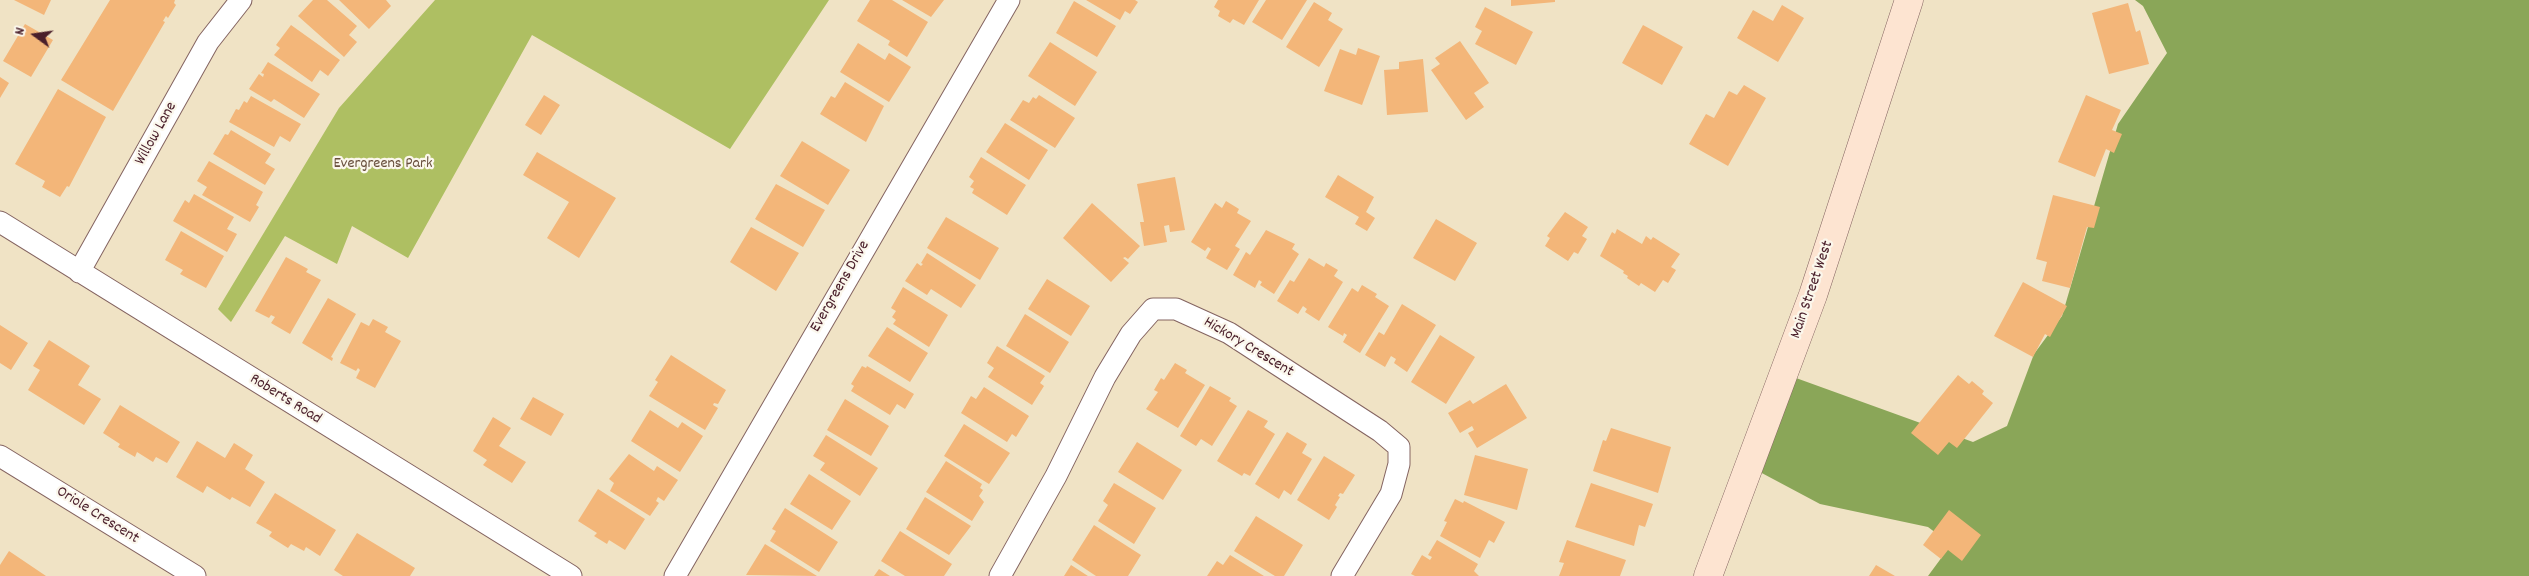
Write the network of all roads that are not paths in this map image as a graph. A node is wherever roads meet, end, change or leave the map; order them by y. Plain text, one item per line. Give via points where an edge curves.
1 (241, 0) edge
2 (1009, 0) edge
3 (1909, 0) edge
4 (0, 222) edge
5 (79, 272) junction
6 (0, 456) edge
7 (195, 576) edge
8 (571, 576) edge
9 (675, 576) edge
10 (1000, 576) edge
11 (1342, 576) edge
12 (1708, 576) edge

1 - 5 street, Willow Lane via 208,42
2 - 9 street, Evergreens Drive
3 - 12 main road, Main Street West via 1813,295
4 - 5 street, Roberts Road
5 - 8 street, Roberts Road
6 - 7 street, Oriole Crescent
10 - 11 street, Hickory Crescent via 1056,476 1104,376 1131,334 1153,308 1176,309 1228,333 1380,431 1399,447 1399,464 1391,494

